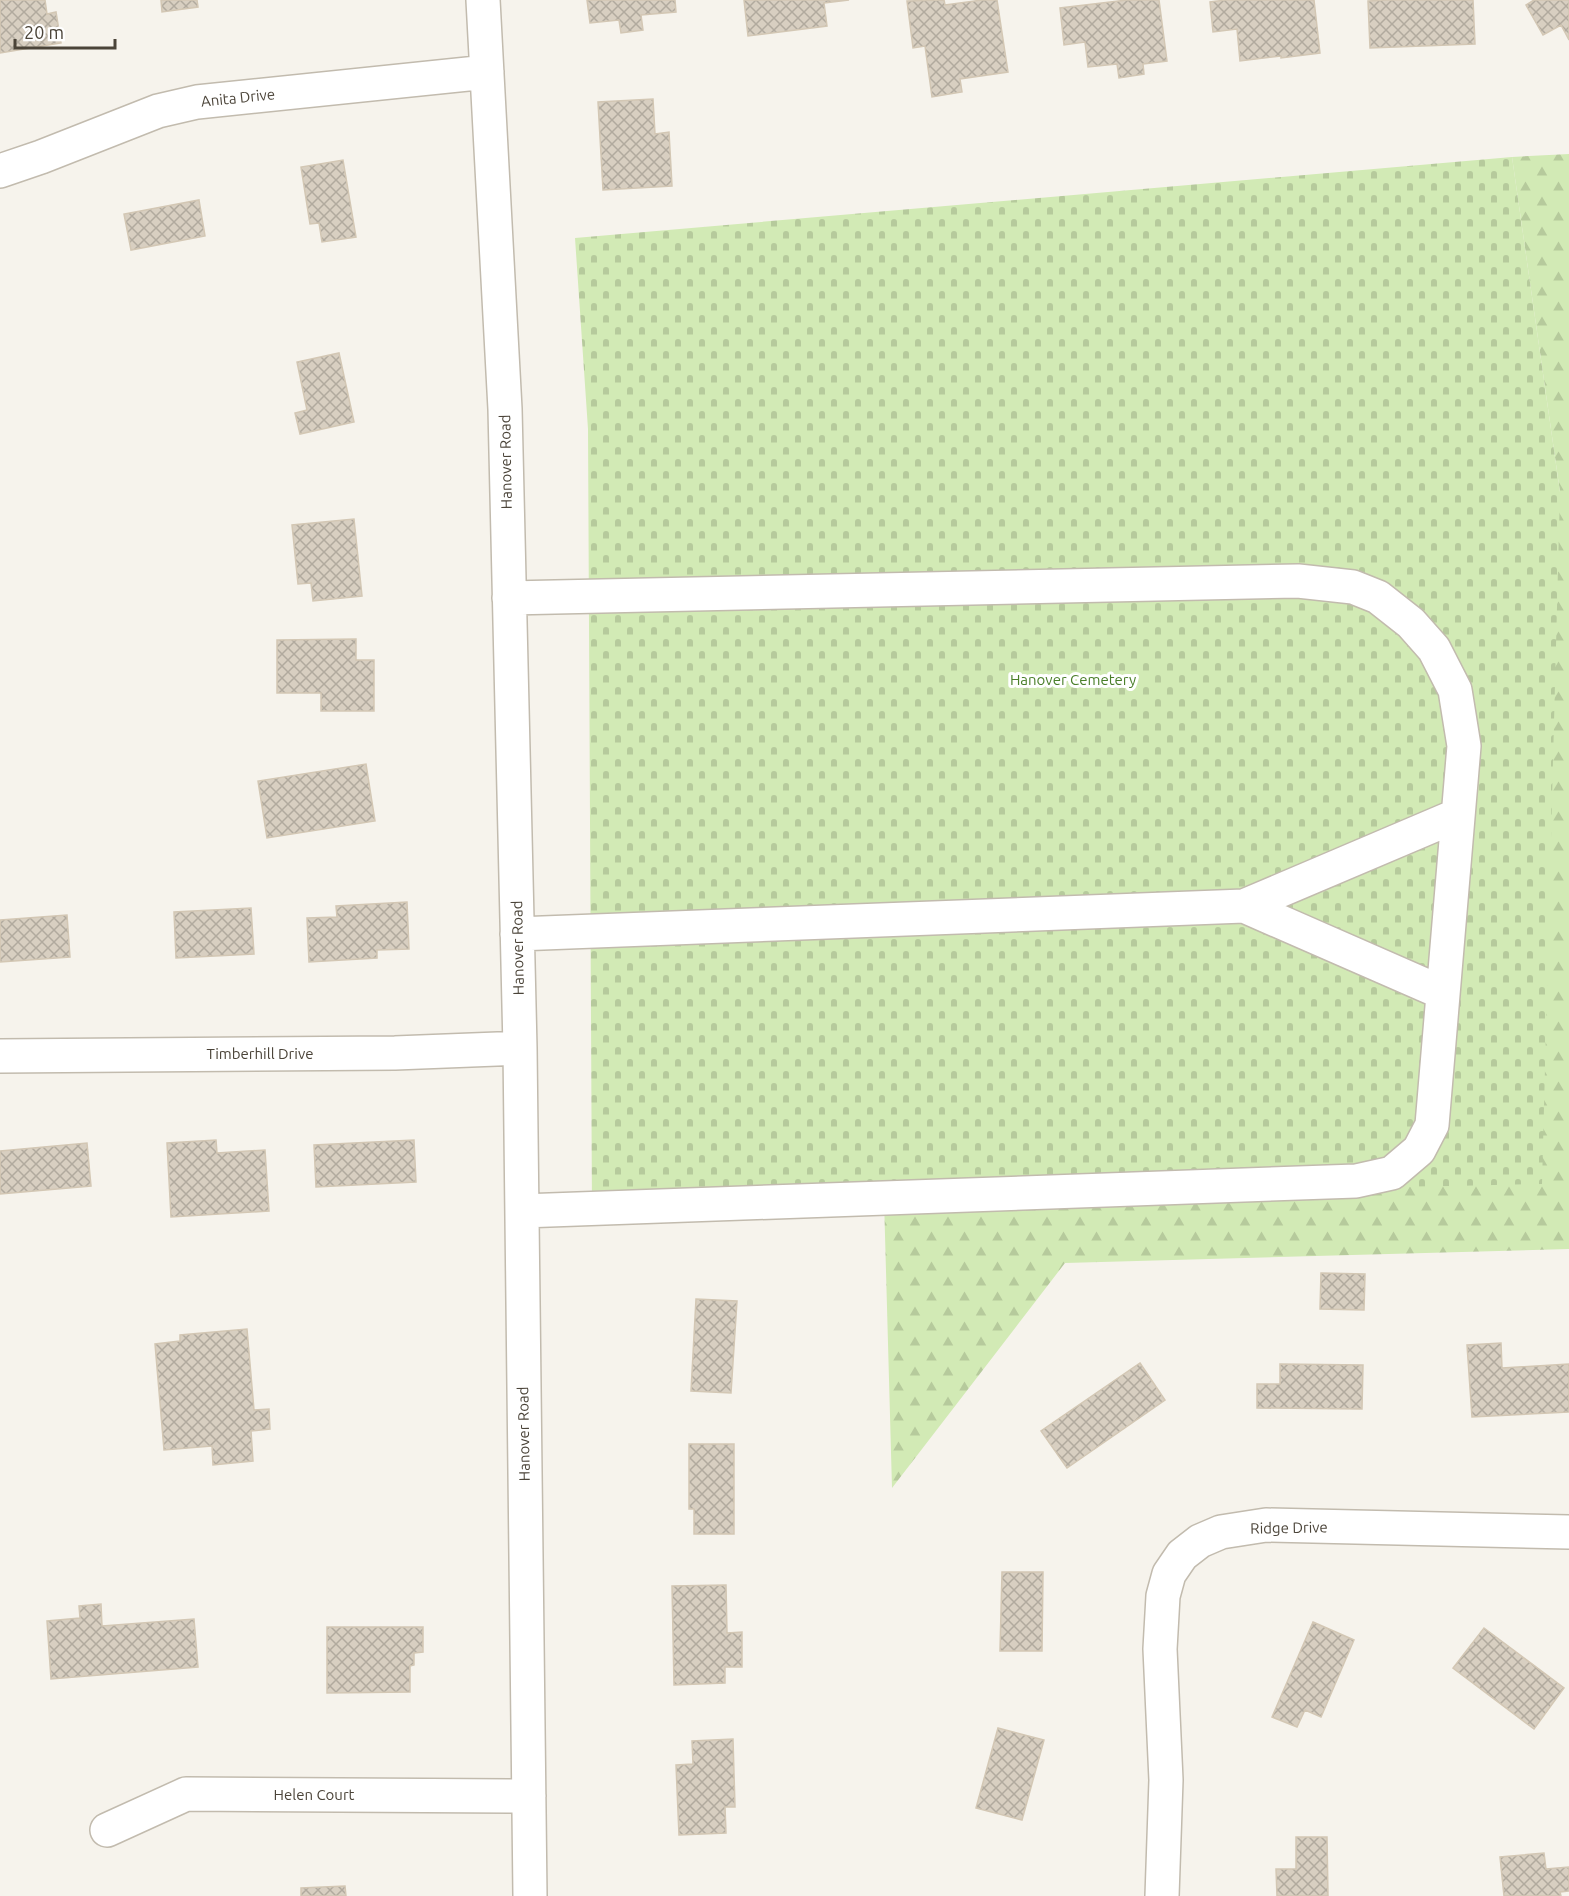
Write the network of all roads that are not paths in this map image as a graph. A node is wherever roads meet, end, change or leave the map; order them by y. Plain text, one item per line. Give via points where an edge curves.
1 (483, 0) edge
2 (488, 72) junction
3 (0, 171) edge
4 (509, 598) junction
5 (1458, 815) junction
6 (1244, 906) junction
7 (517, 934) junction
8 (1443, 993) junction
9 (520, 1048) junction
10 (0, 1056) edge
11 (522, 1211) junction
12 (1569, 1532) edge
13 (529, 1796) junction
14 (107, 1830) dead end
15 (530, 1896) edge
16 (1162, 1896) edge

1 - 2 street, Hanover Road
2 - 3 street, Anita Drive via 197,102 158,111
2 - 4 street, Hanover Road via 505,409
4 - 5 street via 1298,581 1353,586 1378,597 1411,623 1434,650 1455,690 1464,746
4 - 7 street, Hanover Road
5 - 6 street
5 - 8 street
6 - 7 street
6 - 8 street
7 - 9 street, Hanover Road
8 - 11 street via 1432,1125 1419,1150 1392,1173 1356,1181
9 - 10 street, Timberhill Drive via 395,1053
9 - 11 street, Hanover Road
11 - 13 street, Hanover Road
12 - 16 street, Ridge Drive via 1266,1525 1221,1532 1182,1555 1169,1574 1163,1596 1160,1649 1166,1780
13 - 14 street, Helen Court via 186,1794
13 - 15 street, Hanover Road

